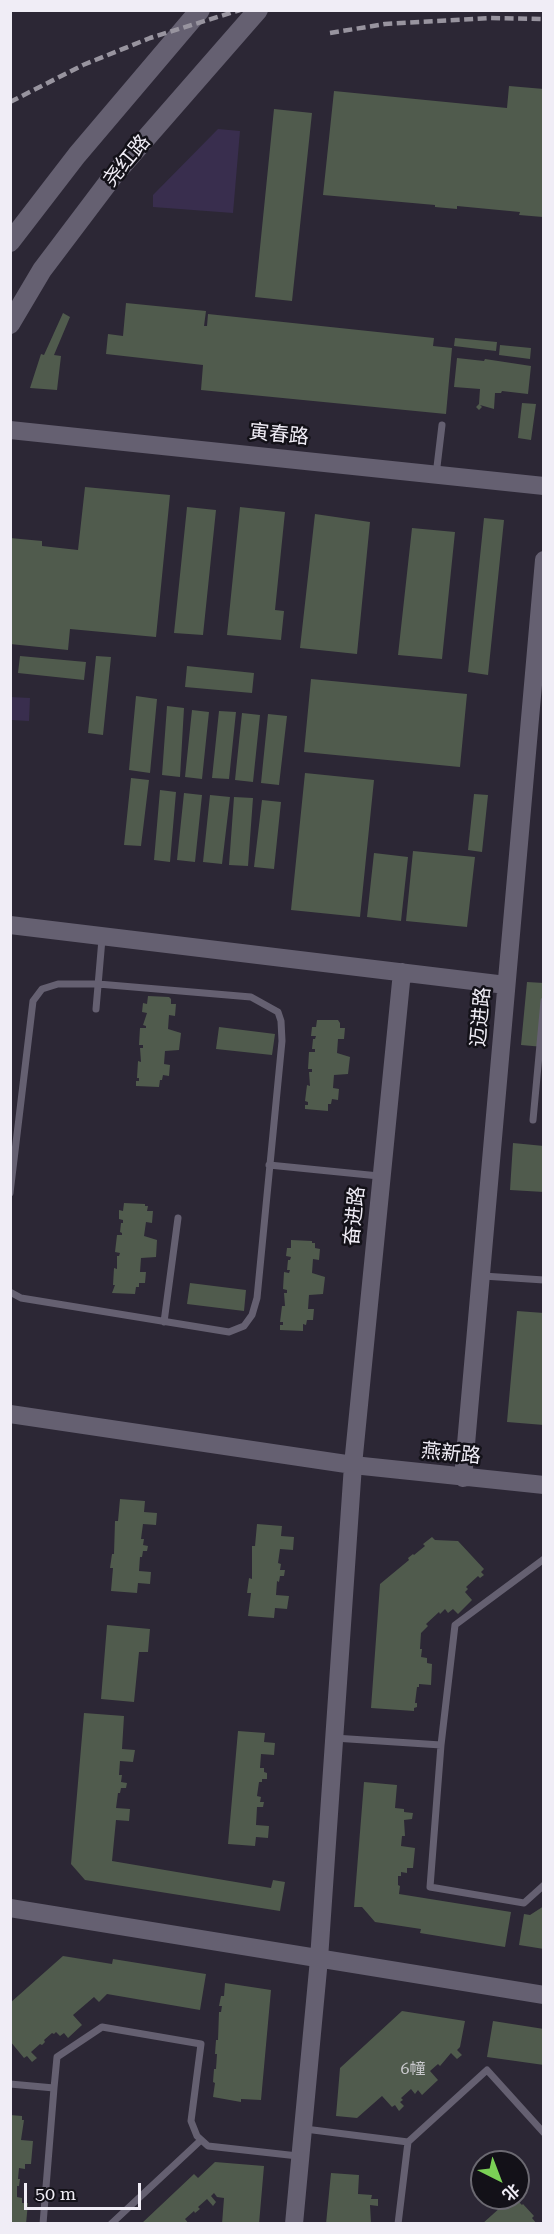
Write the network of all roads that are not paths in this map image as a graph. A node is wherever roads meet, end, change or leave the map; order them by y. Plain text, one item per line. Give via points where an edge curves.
1 (200, 10) edge
2 (258, 10) edge
3 (10, 242) edge
4 (10, 324) edge
5 (442, 425) dead end
6 (10, 430) edge
7 (436, 475) junction
8 (543, 486) edge
9 (543, 561) edge
10 (10, 925) edge
11 (103, 936) junction
12 (402, 972) junction
13 (98, 984) junction
14 (506, 985) junction
15 (543, 1001) edge
16 (96, 1009) dead end
17 (533, 1120) dead end
18 (269, 1165) junction
19 (382, 1176) junction
20 (10, 1192) edge
21 (178, 1218) dead end
22 (480, 1276) junction
23 (543, 1280) edge
24 (10, 1292) edge
25 (164, 1322) junction
26 (10, 1414) edge
27 (353, 1465) junction
28 (463, 1478) junction
29 (543, 1485) edge
30 (543, 1559) edge
31 (334, 1738) junction
32 (441, 1745) junction
33 (543, 1885) edge
34 (10, 1908) edge
35 (319, 1959) junction
36 (543, 1995) edge
37 (10, 2084) edge
38 (54, 2088) junction
39 (303, 2129) junction
40 (543, 2133) edge
41 (201, 2140) junction
42 (408, 2142) junction
43 (300, 2156) junction
44 (42, 2223) edge
45 (111, 2223) edge
46 (294, 2223) edge
47 (398, 2223) edge

1 - 3 main road via 77,155
2 - 4 main road, 尧红路 via 113,176 42,270
5 - 7 lane
6 - 7 street, 寅春路
7 - 8 street, 寅春路
9 - 14 street, 迈进路
10 - 11 street
11 - 12 street
11 - 13 lane
12 - 14 street
12 - 19 street, 奋进路
13 - 16 lane
13 - 18 lane via 251,998 278,1012 282,1041
13 - 20 lane via 58,984 42,989 34,997
14 - 22 street, 迈进路
15 - 17 lane
18 - 19 lane
18 - 25 lane via 257,1298 252,1315 244,1326 229,1332
19 - 27 street, 奋进路
21 - 25 lane
22 - 23 lane
22 - 28 street, 迈进路
24 - 25 lane via 21,1298
26 - 27 street, 燕新路
27 - 28 street, 燕新路
27 - 31 street, 奋进路
28 - 29 street, 燕新路
30 - 32 lane via 455,1625
31 - 32 lane
31 - 35 street, 奋进路
32 - 33 lane via 430,1887 524,1903
34 - 35 street
35 - 36 street
35 - 39 street, 奋进路
37 - 38 lane
38 - 41 lane via 57,2057 102,2027 201,2044 191,2121
38 - 44 lane
39 - 42 lane
39 - 43 street, 奋进路
40 - 42 lane via 487,2070
41 - 43 lane via 208,2146
41 - 45 lane
42 - 47 lane
43 - 46 street, 奋进路

